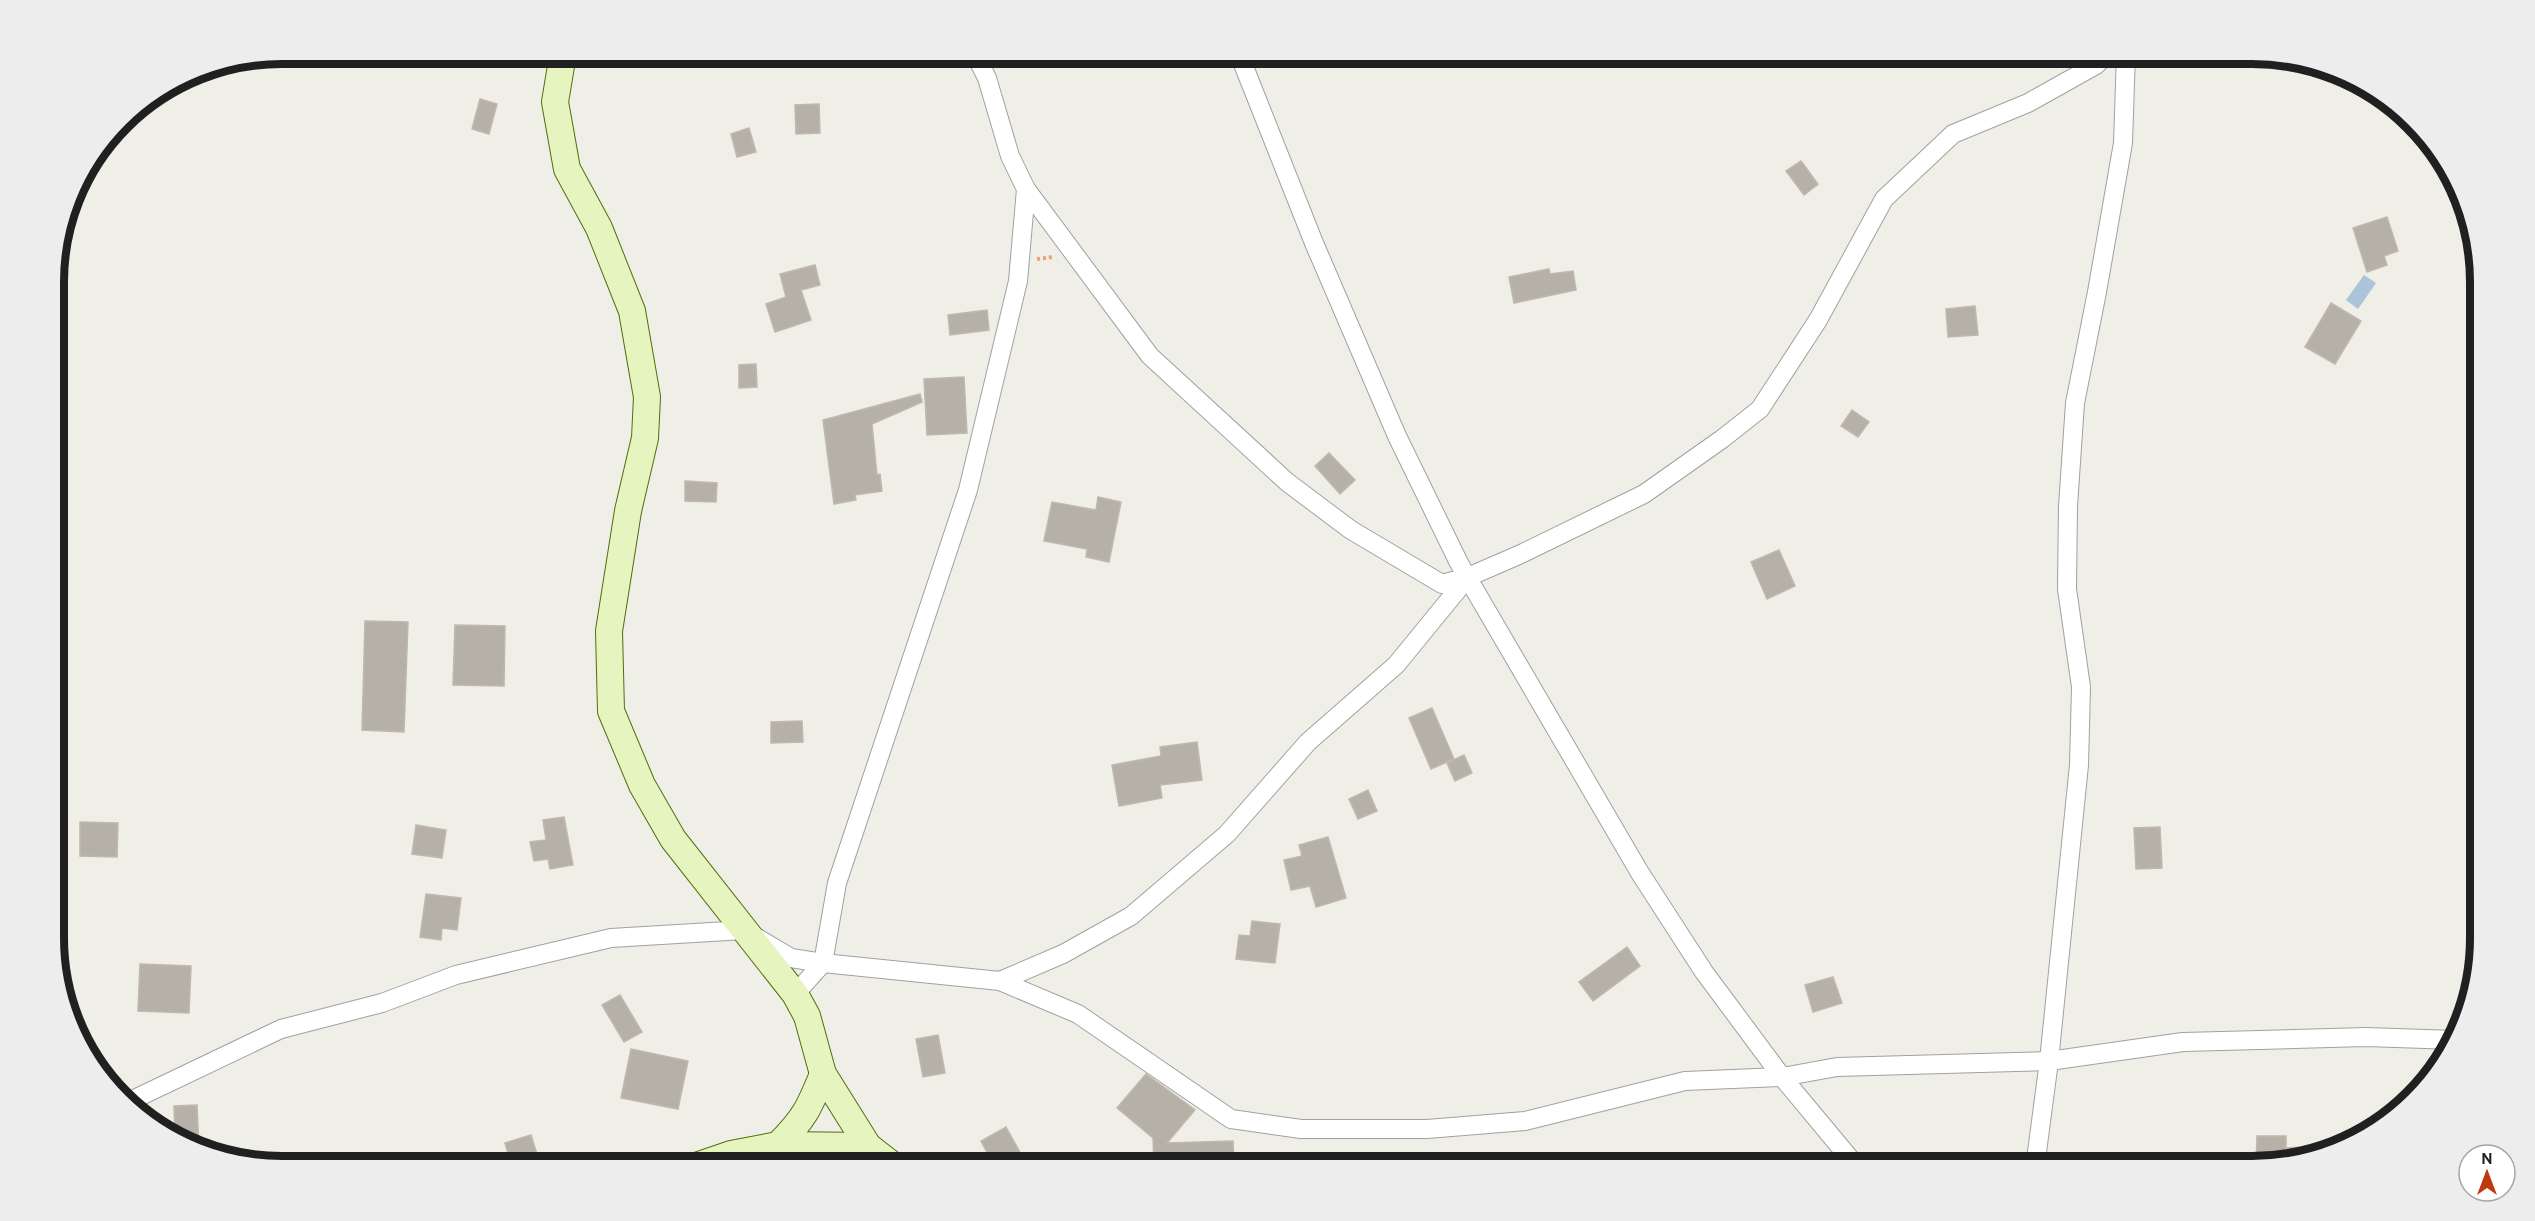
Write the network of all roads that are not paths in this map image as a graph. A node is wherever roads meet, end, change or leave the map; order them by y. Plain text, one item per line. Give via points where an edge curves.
1 (561, 64) edge
2 (980, 64) edge
3 (1243, 64) edge
4 (2097, 64) edge
5 (2127, 64) edge
6 (1026, 189) junction
7 (1468, 577) junction
8 (744, 930) junction
9 (823, 963) junction
10 (1000, 981) junction
11 (795, 994) junction
12 (2445, 1040) edge
13 (2049, 1061) junction
14 (823, 1074) junction
15 (1782, 1077) junction
16 (135, 1099) edge
17 (778, 1145) junction
18 (868, 1146) junction
19 (725, 1156) edge
20 (881, 1156) edge
21 (1848, 1156) edge
22 (2036, 1156) edge

1 - 8 main road via 555,102 567,169 599,228 632,311 647,397 645,438 628,511 609,631 611,711 642,785 674,839
2 - 6 street via 1010,156
3 - 7 street via 1397,436
4 - 7 street via 2028,103 1953,134 1884,199 1818,320 1760,409 1644,494
5 - 13 street via 2123,143 2075,403 2067,589 2081,687 2079,765
6 - 7 street via 1150,356 1287,482 1351,530 1442,584
6 - 9 street via 1018,281 968,490 837,883
7 - 10 street via 1396,665 1308,742 1218,841 1131,916 1063,954
7 - 15 street via 1640,873 1704,972
8 - 9 street via 791,958
8 - 11 main road
8 - 16 street via 611,938 456,975 382,1003 281,1029
9 - 10 street
9 - 11 street
10 - 15 street via 1078,1014 1231,1119 1301,1129 1427,1129 1525,1121 1685,1081
11 - 14 main road via 807,1016
12 - 13 street via 2366,1037 2183,1042
13 - 15 street via 1837,1067
13 - 22 street
14 - 17 main road via 807,1113
14 - 18 main road
15 - 21 street
17 - 18 main road
17 - 19 main road
18 - 20 main road

